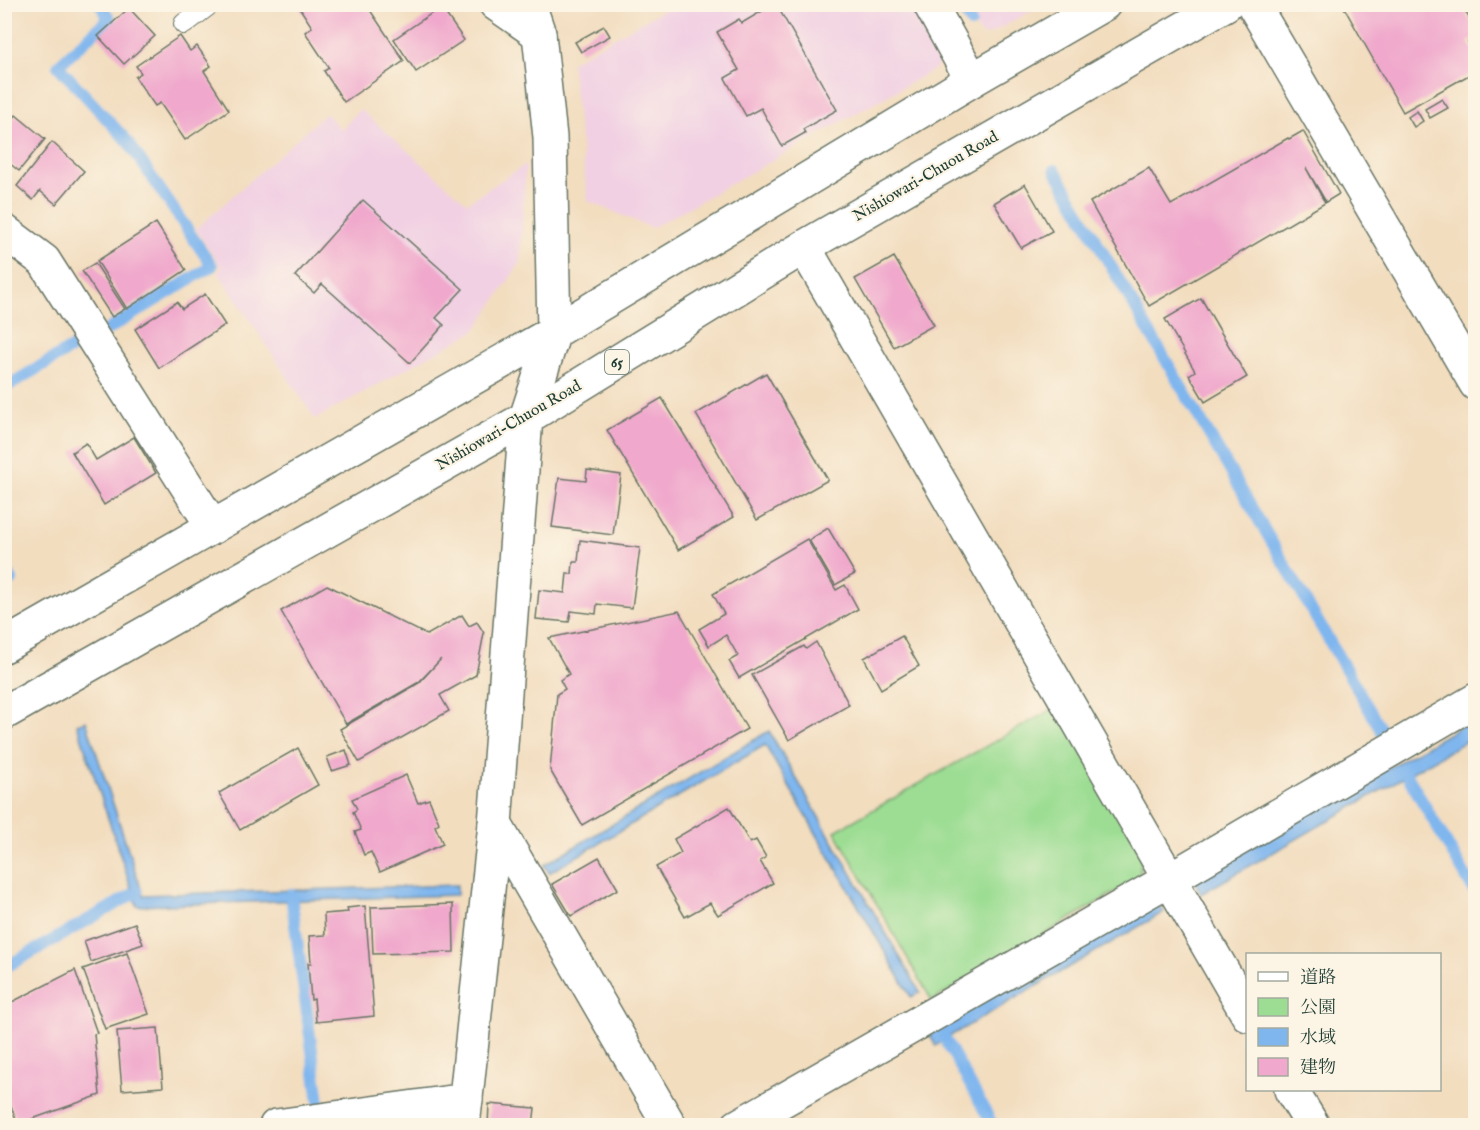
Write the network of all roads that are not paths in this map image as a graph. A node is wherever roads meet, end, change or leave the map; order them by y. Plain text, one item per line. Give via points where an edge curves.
1 (210, 4) edge
2 (496, 4) edge
3 (930, 4) edge
4 (1104, 4) edge
5 (1226, 4) edge
6 (1253, 4) edge
7 (534, 19) edge
8 (184, 24) dead end
9 (972, 80) junction
10 (4, 231) edge
11 (804, 247) junction
12 (554, 332) junction
13 (1476, 384) edge
14 (526, 418) junction
15 (213, 527) junction
16 (4, 646) edge
17 (1476, 700) edge
18 (4, 713) edge
19 (495, 824) junction
20 (1168, 880) junction
21 (1246, 1012) edge
22 (1292, 1091) edge
23 (465, 1113) edge
24 (276, 1125) edge
25 (670, 1125) edge
26 (738, 1125) edge
27 (1313, 1125) edge

1 - 8 lane
2 - 7 street
3 - 9 street
4 - 9 street
5 - 11 street, Nishiowari-Chuou Road / 65
6 - 13 street
7 - 12 street via 550,137
9 - 12 street
10 - 15 street via 44,261
11 - 14 street, Nishiowari-Chuou Road / 65
11 - 20 street
12 - 14 street
12 - 15 street
14 - 18 street, Nishiowari-Chuou Road / 65
14 - 19 street
15 - 16 street
17 - 20 street
19 - 23 street
19 - 25 street
20 - 21 street
20 - 26 street
22 - 27 street
23 - 24 street

